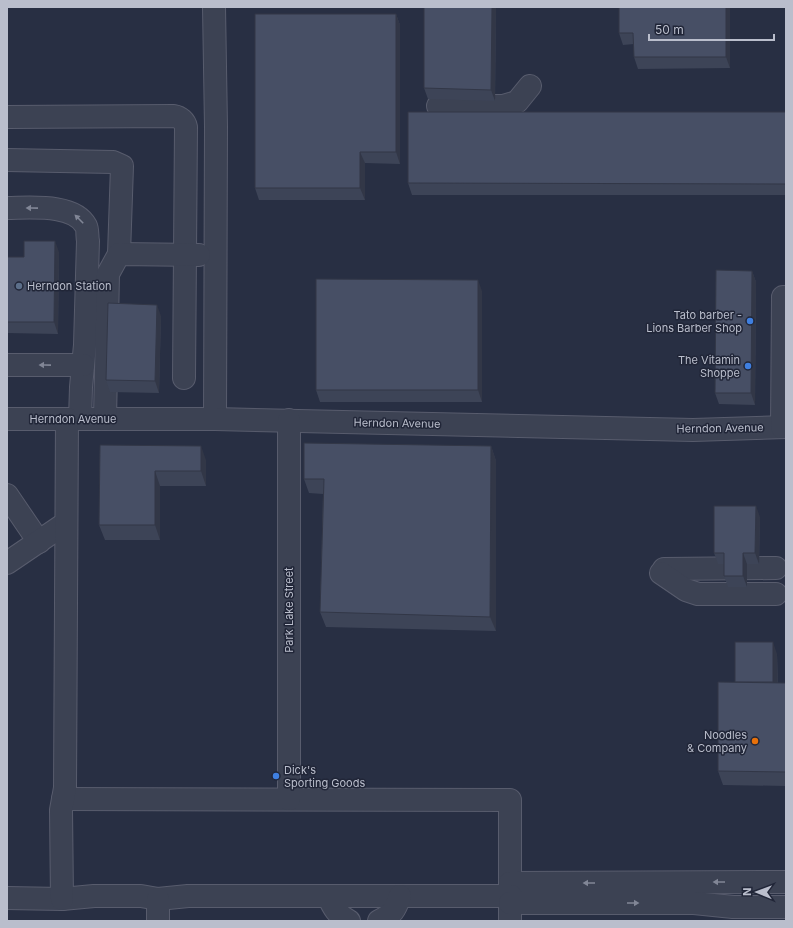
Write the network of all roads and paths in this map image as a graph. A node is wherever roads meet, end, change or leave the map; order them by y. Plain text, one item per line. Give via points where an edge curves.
1 (214, 7) edge
2 (530, 86) dead end
3 (438, 106) dead end
4 (7, 117) edge
5 (186, 127) junction
6 (216, 127) junction
7 (7, 160) edge
8 (7, 208) edge
9 (119, 254) junction
10 (184, 255) junction
11 (215, 255) junction
12 (786, 297) edge
13 (7, 364) edge
14 (83, 365) junction
15 (184, 378) dead end
16 (7, 419) edge
17 (74, 419) junction
18 (105, 419) junction
19 (215, 419) junction
20 (289, 420) junction
21 (784, 427) edge
22 (7, 494) edge
23 (66, 523) junction
24 (38, 542) junction
25 (7, 563) edge
26 (668, 576) dead end
27 (776, 581) dead end
28 (63, 799) junction
29 (289, 799) junction
30 (786, 882) edge
31 (328, 896) junction
32 (400, 896) junction
33 (7, 898) edge
34 (62, 898) junction
35 (158, 900) junction
36 (510, 901) edge
37 (668, 902) edge
38 (786, 907) edge
39 (158, 921) edge
40 (349, 921) edge
41 (379, 921) edge

1 - 6 street
2 - 3 street via 517,102 503,106
4 - 5 street via 174,116 180,118
5 - 6 street
5 - 10 street
6 - 11 street
7 - 9 street via 112,162 122,166
14 -> 8 street via 88,241 86,226 75,214 56,208
9 - 10 street
9 - 18 street via 108,274
10 - 11 street
10 - 15 street
11 - 19 street
12 - 21 street via 782,297
14 -> 13 street
14 - 17 street
16 - 17 street, Herndon Avenue
17 - 18 street, Herndon Avenue
17 - 23 street
18 - 19 street, Herndon Avenue
19 - 20 street, Herndon Avenue
20 - 21 street, Herndon Avenue via 693,430
20 - 29 street, Park Lake Street
22 - 24 street
23 - 24 street
23 - 28 street
24 - 25 street
26 - 27 street
28 - 29 street
28 - 34 street
29 - 36 street via 510,800
30 -> 37 street
31 - 32 street
31 - 35 street via 188,896
31 - 40 street via 335,910
32 - 36 street
32 - 41 street via 395,909
33 - 34 street
34 - 35 street via 141,896
35 - 39 street
36 - 37 street
37 - 38 street via 733,907

